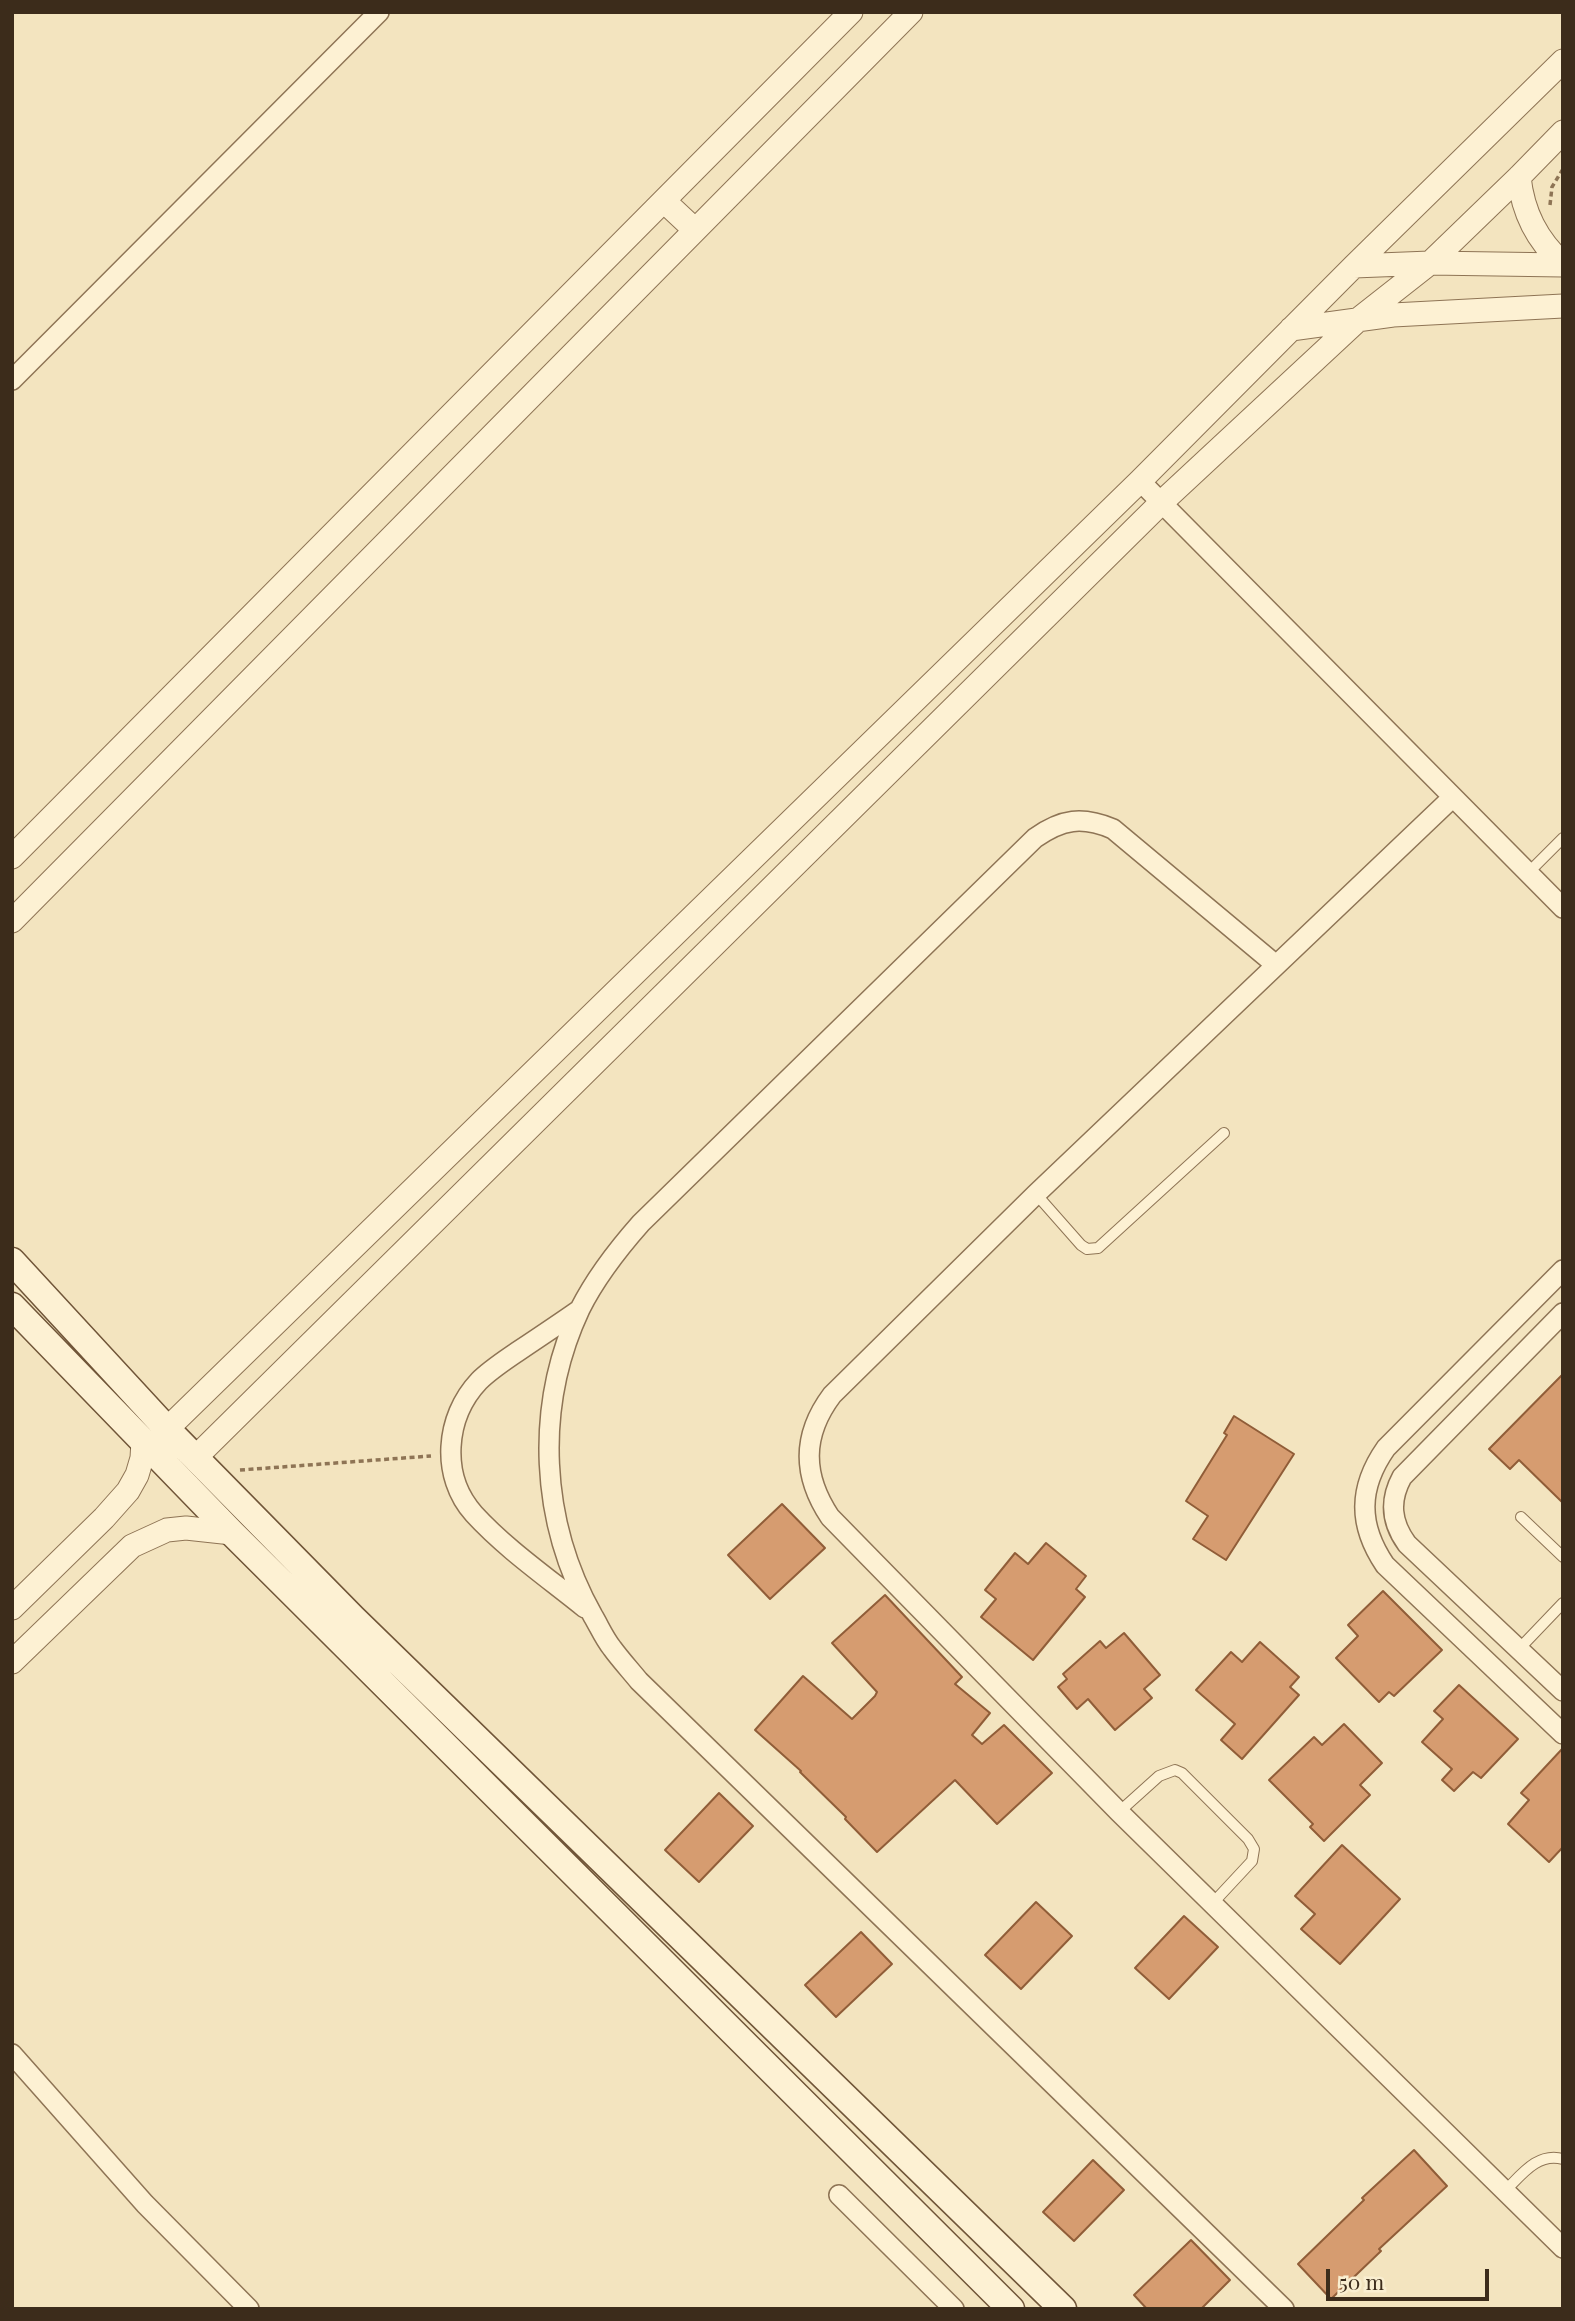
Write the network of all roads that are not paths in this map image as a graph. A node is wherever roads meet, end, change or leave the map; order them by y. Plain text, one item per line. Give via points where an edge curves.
1 (379, 12) edge
2 (851, 12) edge
3 (911, 12) edge
4 (1563, 61) edge
5 (1563, 132) edge
6 (1519, 177) junction
7 (664, 201) junction
8 (695, 230) junction
9 (1430, 262) junction
10 (1563, 264) edge
11 (1354, 266) junction
12 (1563, 306) edge
13 (1360, 318) junction
14 (1291, 329) junction
15 (12, 380) edge
16 (1140, 481) junction
17 (1162, 502) junction
18 (1453, 797) junction
19 (1563, 838) edge
20 (12, 857) edge
21 (1528, 873) junction
22 (1563, 908) edge
23 (12, 921) edge
24 (1276, 965) junction
25 (1224, 1133) dead end
26 (1035, 1194) junction
27 (14, 1268) edge
28 (1563, 1270) edge
29 (12, 1306) edge
30 (580, 1309) junction
31 (1563, 1312) edge
32 (155, 1435) junction
33 (202, 1465) junction
34 (1521, 1517) dead end
35 (104, 1518) junction
36 (232, 1533) junction
37 (132, 1546) junction
38 (1563, 1557) edge
39 (1563, 1603) edge
40 (12, 1608) edge
41 (593, 1615) junction
42 (344, 1627) junction
43 (1519, 1649) junction
44 (12, 1662) edge
45 (1563, 1691) edge
46 (1563, 1734) edge
47 (1118, 1812) junction
48 (1212, 1904) junction
49 (12, 2053) edge
50 (1563, 2159) edge
51 (1506, 2190) junction
52 (839, 2195) dead end
53 (1563, 2248) edge
54 (249, 2309) edge
55 (954, 2309) edge
56 (1011, 2309) edge
57 (1063, 2309) edge
58 (1284, 2309) edge

1 - 15 street
2 - 7 street
3 - 8 street
4 - 11 street
5 - 6 street
6 - 9 street
6 - 10 street via 1532,226
7 - 8 street
7 - 20 street
8 - 23 street
9 - 10 street
9 - 11 street
9 - 13 street
11 - 14 street
12 - 13 street
13 - 14 street
13 - 17 street
14 - 16 street
16 - 17 street
16 - 32 street
17 - 18 street
17 - 33 street
18 - 21 street
18 - 24 street
19 - 21 lane
21 - 22 street
24 - 26 street
24 - 30 street via 1113,829 1081,820 1049,828 641,1223 615,1252
25 - 26 lane via 1098,1248 1081,1245
26 - 47 street via 832,1395 813,1429 809,1469 830,1517
27 - 32 main road
28 - 46 street via 1386,1448 1371,1474 1365,1504 1369,1535 1385,1565
29 - 32 main road
30 - 41 street via 551,1405 549,1472 560,1538
30 - 41 street via 470,1391 455,1421 451,1455 458,1486 474,1513
31 - 43 street via 1402,1477 1393,1501 1396,1525 1407,1544
32 - 33 main road
32 - 35 street via 128,1491
32 - 36 main road
33 - 42 main road
34 - 38 lane
35 - 37 street
35 - 40 street
36 - 37 street via 167,1530
36 - 42 main road
37 - 44 street
39 - 43 lane
41 - 58 street via 611,1647 639,1681
42 - 56 main road
42 - 57 main road
43 - 45 street
47 - 48 street
47 - 48 lane via 1167,1772 1175,1770 1188,1779 1254,1849 1252,1861
48 - 51 street
49 - 54 street via 145,2204
50 - 51 lane via 1541,2160
51 - 53 street
52 - 55 street

